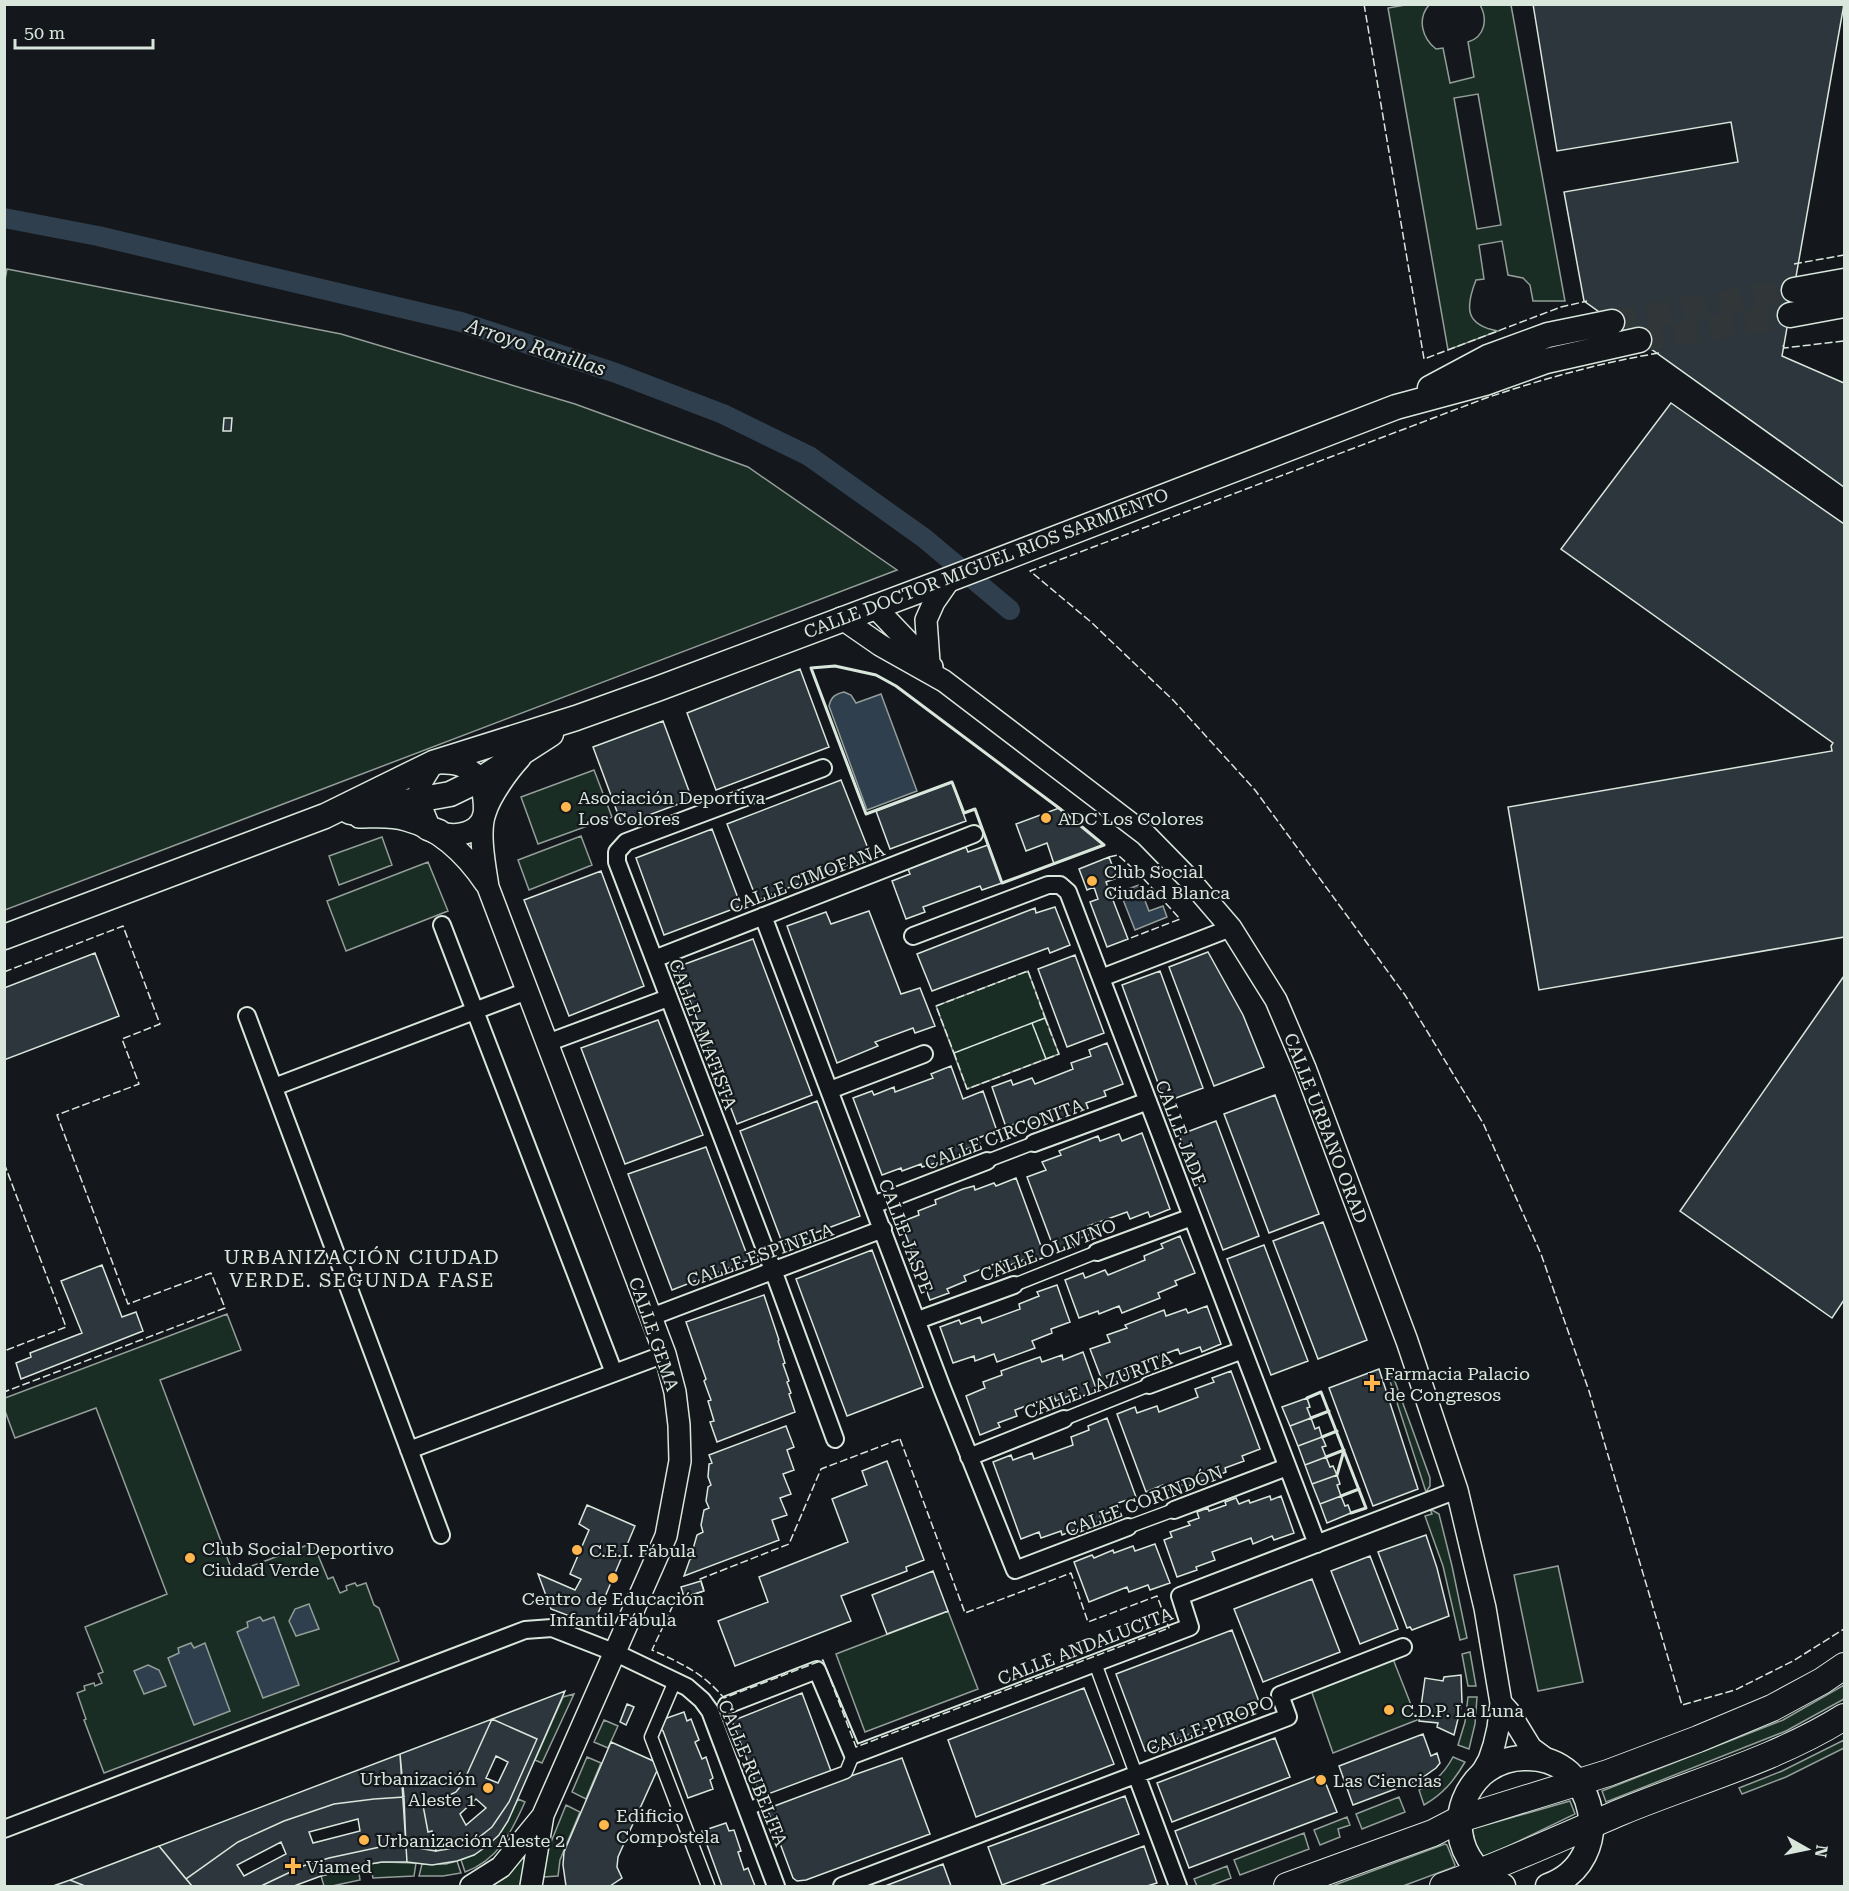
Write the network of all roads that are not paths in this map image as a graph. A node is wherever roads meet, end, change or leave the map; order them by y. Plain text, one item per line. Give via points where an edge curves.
1 (1845, 281) edge
2 (1794, 290) tunnel mouth
3 (1845, 305) edge
4 (1790, 315) tunnel mouth
5 (1612, 321) tunnel mouth
6 (1639, 340) tunnel mouth
7 (1396, 407) junction
8 (950, 579) junction
9 (874, 606) junction
10 (841, 618) junction
11 (880, 645) junction
12 (929, 662) junction
13 (944, 681) junction
14 (576, 718) junction
15 (527, 750) junction
16 (433, 763) junction
17 (823, 768) dead end
18 (482, 779) junction
19 (417, 801) junction
20 (484, 813) junction
21 (325, 816) junction
22 (434, 830) junction
23 (974, 834) dead end
24 (488, 887) junction
25 (763, 916) junction
26 (442, 925) dead end
27 (1231, 928) junction
28 (913, 936) dead end
29 (4, 937) edge
30 (654, 959) junction
31 (1101, 978) junction
32 (527, 991) junction
33 (668, 998) junction
34 (475, 1011) junction
35 (247, 1016) dead end
36 (547, 1043) junction
37 (924, 1054) dead end
38 (274, 1088) junction
39 (830, 1090) junction
40 (1148, 1101) junction
41 (1034, 1143) joint
42 (987, 1161) joint
43 (873, 1205) junction
44 (1192, 1217) junction
45 (883, 1230) junction
46 (1097, 1252) joint
47 (773, 1270) junction
48 (1014, 1285) joint
49 (651, 1317) junction
50 (918, 1320) junction
51 (1243, 1350) junction
52 (665, 1354) junction
53 (614, 1373) junction
54 (1149, 1385) joint
55 (1064, 1419) joint
56 (834, 1439) dead end
57 (409, 1450) junction
58 (969, 1456) junction
59 (1287, 1467) junction
60 (1457, 1490) junction
61 (1174, 1510) joint
62 (1128, 1527) joint
63 (441, 1535) dead end
64 (1317, 1544) junction
65 (1015, 1570) joint
66 (1403, 1647) dead end
67 (616, 1653) junction
68 (1095, 1663) junction
69 (1845, 1666) edge
70 (675, 1681) junction
71 (1500, 1703) junction
72 (727, 1705) joint
73 (710, 1711) junction
74 (1845, 1717) edge
75 (853, 1755) junction
76 (1550, 1762) junction
77 (1136, 1774) junction
78 (1480, 1776) junction
79 (1577, 1782) junction
80 (747, 1809) junction
81 (543, 1815) junction
82 (1460, 1819) junction
83 (1592, 1826) junction
84 (4, 1829) edge
85 (1581, 1860) junction
86 (1481, 1873) junction
87 (471, 1887) edge
88 (531, 1887) edge
89 (708, 1887) edge
90 (776, 1887) edge
91 (842, 1887) edge
92 (1178, 1887) edge
93 (1287, 1887) edge
94 (1443, 1887) edge
95 (1503, 1887) edge
96 (1548, 1887) edge
97 (1576, 1887) edge

1 - 2 main road
3 - 4 main road
5 - 7 main road, CALLE DOCTOR MIGUEL RIOS SARMIENTO via 1548,335 1488,357
6 - 7 main road, CALLE DOCTOR MIGUEL RIOS SARMIENTO via 1546,361
7 - 8 main road, CALLE DOCTOR MIGUEL RIOS SARMIENTO
8 - 9 main road, CALLE DOCTOR MIGUEL RIOS SARMIENTO
8 - 12 street via 926,620
9 - 10 main road, CALLE DOCTOR MIGUEL RIOS SARMIENTO
9 - 11 street
9 - 12 street, CALLE URBANO ORAD
10 - 11 street, CALLE URBANO ORAD
10 - 14 main road, CALLE DOCTOR MIGUEL RIOS SARMIENTO
11 - 13 street, CALLE URBANO ORAD
12 - 13 street, CALLE URBANO ORAD
13 - 27 street, CALLE URBANO ORAD via 1146,835
14 - 15 main road, CALLE DOCTOR MIGUEL RIOS SARMIENTO
14 - 16 main road, CALLE DOCTOR MIGUEL RIOS SARMIENTO
15 - 18 main road, CALLE DOCTOR MIGUEL RIOS SARMIENTO
15 - 20 street, CALLE GEMA via 507,772
16 - 18 street, CALLE DOCTOR MIGUEL RIOS SARMIENTO via 467,766
16 - 19 street
16 - 21 main road, CALLE DOCTOR MIGUEL RIOS SARMIENTO
17 - 30 street, CALLE AMATISTA via 626,842 617,852 617,862
18 - 19 main road, CALLE DOCTOR MIGUEL RIOS SARMIENTO via 450,794
18 - 20 street
19 - 21 main road, CALLE DOCTOR MIGUEL RIOS SARMIENTO
19 - 22 main road
20 - 22 street via 478,825 466,833 453,835
20 - 24 street, CALLE GEMA via 482,843
21 - 22 street, CALLE GEMA via 405,819
21 - 29 main road, CALLE DOCTOR MIGUEL RIOS SARMIENTO
22 - 24 street, CALLE GEMA via 471,862
23 - 25 street, CALLE CIMOFANA
24 - 32 street, CALLE GEMA
25 - 30 street, CALLE CIMOFANA
25 - 39 street, CALLE JASPE
26 - 34 street
27 - 31 street
27 - 60 street, CALLE URBANO ORAD via 1276,1000 1305,1068 1407,1341
28 - 31 street, CALLE JADE via 1048,885 1060,885 1068,892
30 - 33 street, CALLE AMATISTA
31 - 40 street, CALLE JADE
32 - 34 street
32 - 36 street, CALLE GEMA
33 - 36 street
33 - 47 street, CALLE AMATISTA
34 - 38 street
34 - 53 street
35 - 38 street
36 - 49 street, CALLE GEMA
37 - 39 street
38 - 57 street
39 - 43 street, CALLE JASPE
40 - 41 street, CALLE CIRCONITA
40 - 44 street, CALLE JADE
41 - 42 street, CALLE CIRCONITA
42 - 43 street, CALLE CIRCONITA
43 - 45 street, CALLE JASPE
44 - 46 street, CALLE OLIVINO
44 - 51 street, CALLE JADE
45 - 47 street, CALLE ESPINELA
45 - 50 street, CALLE JASPE
46 - 48 street, CALLE OLIVINO
47 - 49 street, CALLE ESPINELA
47 - 56 street, CALLE AMATISTA
48 - 50 street, CALLE OLIVINO
49 - 52 street, CALLE GEMA
50 - 58 street, CALLE JASPE
51 - 54 street, CALLE LAZURITA
51 - 59 street, CALLE JADE
52 - 53 street
52 - 67 street, CALLE GEMA via 675,1392 680,1461 666,1536
53 - 57 street
54 - 55 street, CALLE LAZURITA
55 - 58 street, CALLE LAZURITA
57 - 63 street
58 - 65 street, CALLE JASPE
59 - 61 street, CALLE CORINDÓN
59 - 64 street, CALLE JADE
60 - 64 street, CALLE ANDALUCITA
60 - 71 street, CALLE URBANO ORAD via 1485,1608
61 - 62 street, CALLE CORINDÓN
62 - 65 street, CALLE CORINDÓN
64 - 68 street, CALLE ANDALUCITA via 1180,1596 1190,1627
66 - 77 street, CALLE PIROPO via 1280,1695 1288,1717
67 - 70 street, CALLE RUBELITA
67 - 81 street, CALLE GEMA
67 - 84 street, CALLE RUBELITA via 552,1628 525,1630
68 - 75 street, CALLE ANDALUCITA
68 - 77 street, CALLE PIROPO
69 - 79 main road via 1772,1708
70 - 73 street, CALLE RUBELITA via 687,1687
70 - 89 street via 651,1737
71 - 76 street via 1531,1748
71 - 78 street via 1494,1744
72 - 73 street
72 - 75 street via 817,1670
73 - 80 street, CALLE RUBELITA
74 - 83 main road via 1788,1747
75 - 80 street, CALLE ANDALUCITA via 846,1772
76 - 78 main road via 1513,1759
76 - 79 main road
77 - 91 street, CALLE PIROPO
77 - 92 street, CALLE PIROPO
78 - 82 main road via 1467,1792
79 - 82 main road
79 - 83 main road via 1588,1802
80 - 90 street, CALLE RUBELITA
81 - 87 street via 501,1867
81 - 88 street
82 - 86 main road via 1464,1848
82 - 93 main road via 1433,1833
83 - 85 main road
83 - 86 main road
85 - 96 main road via 1569,1874
85 - 97 street
86 - 94 main road
86 - 95 main road

